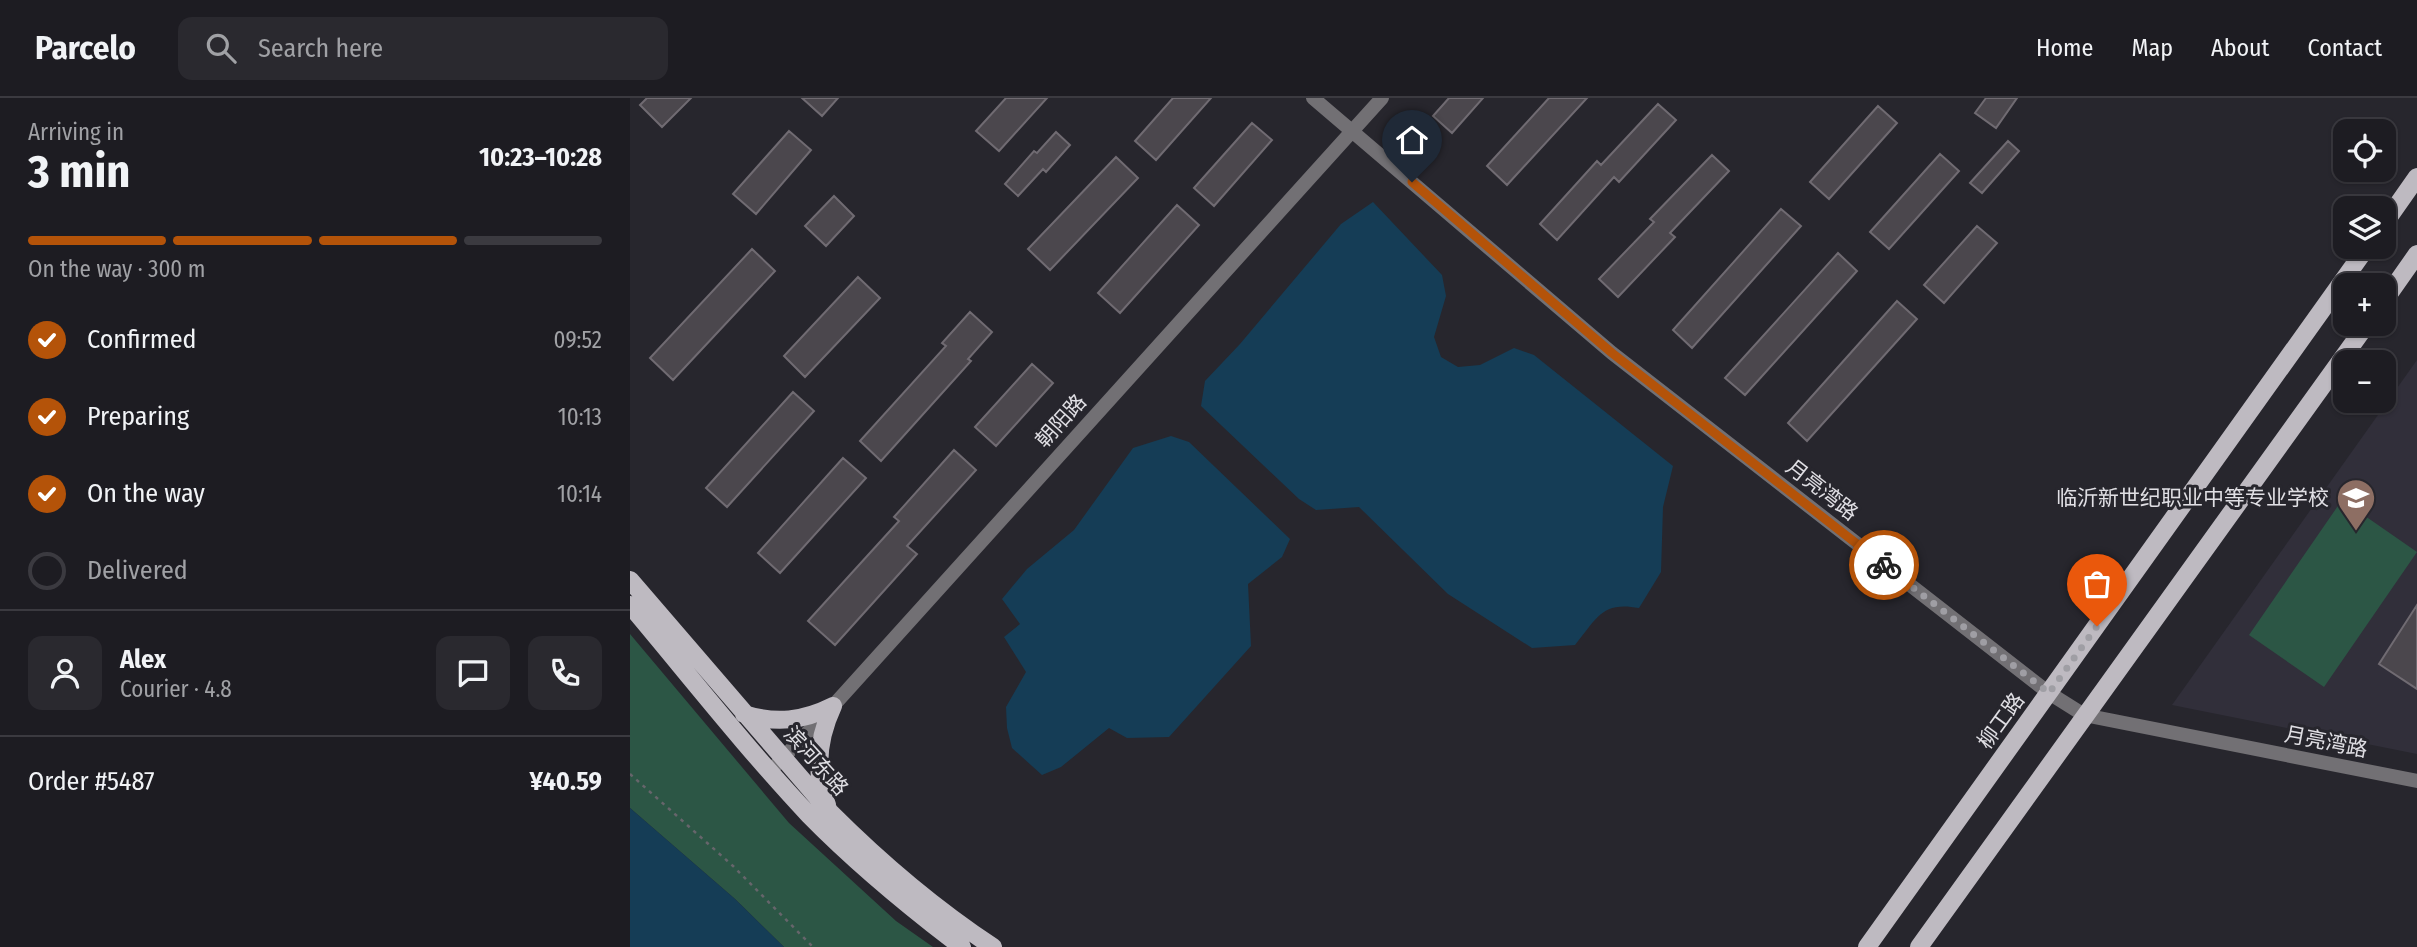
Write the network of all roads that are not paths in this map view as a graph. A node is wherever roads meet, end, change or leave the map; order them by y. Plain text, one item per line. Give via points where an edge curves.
1 (1313, 98) edge
2 (1382, 98) edge
3 (1352, 131) junction
4 (2417, 177) edge
5 (2396, 207) edge
6 (2417, 254) edge
7 (2358, 259) edge
8 (2396, 284) edge
9 (2358, 336) edge
10 (630, 580) edge
11 (630, 605) edge
12 (2049, 693) junction
13 (833, 706) junction
14 (744, 715) junction
15 (2084, 715) junction
16 (776, 765) junction
17 (2417, 781) edge
18 (830, 812) junction
19 (962, 947) edge
20 (993, 947) edge
21 (1867, 947) edge
22 (1919, 947) edge

1 - 3 street, 月亮湾路
2 - 3 street, 朝阳路
3 - 12 street, 月亮湾路 via 1612,353
3 - 13 street, 朝阳路
4 - 5 main road
6 - 8 main road
7 - 12 main road, 柳工路
9 - 15 main road
10 - 14 main road, 滨河东路
11 - 16 main road, 滨河东路 via 730,727
12 - 15 street, 月亮湾路
12 - 21 main road, 柳工路
13 - 14 main road via 790,721
13 - 16 street, 朝阳路
13 - 18 main road via 818,758
14 - 16 main road, 滨河东路
15 - 17 street, 月亮湾路
15 - 22 main road
16 - 18 main road, 滨河东路
16 - 19 main road, 滨河东路 via 809,815 849,855
18 - 20 main road, 滨河东路 via 933,905

